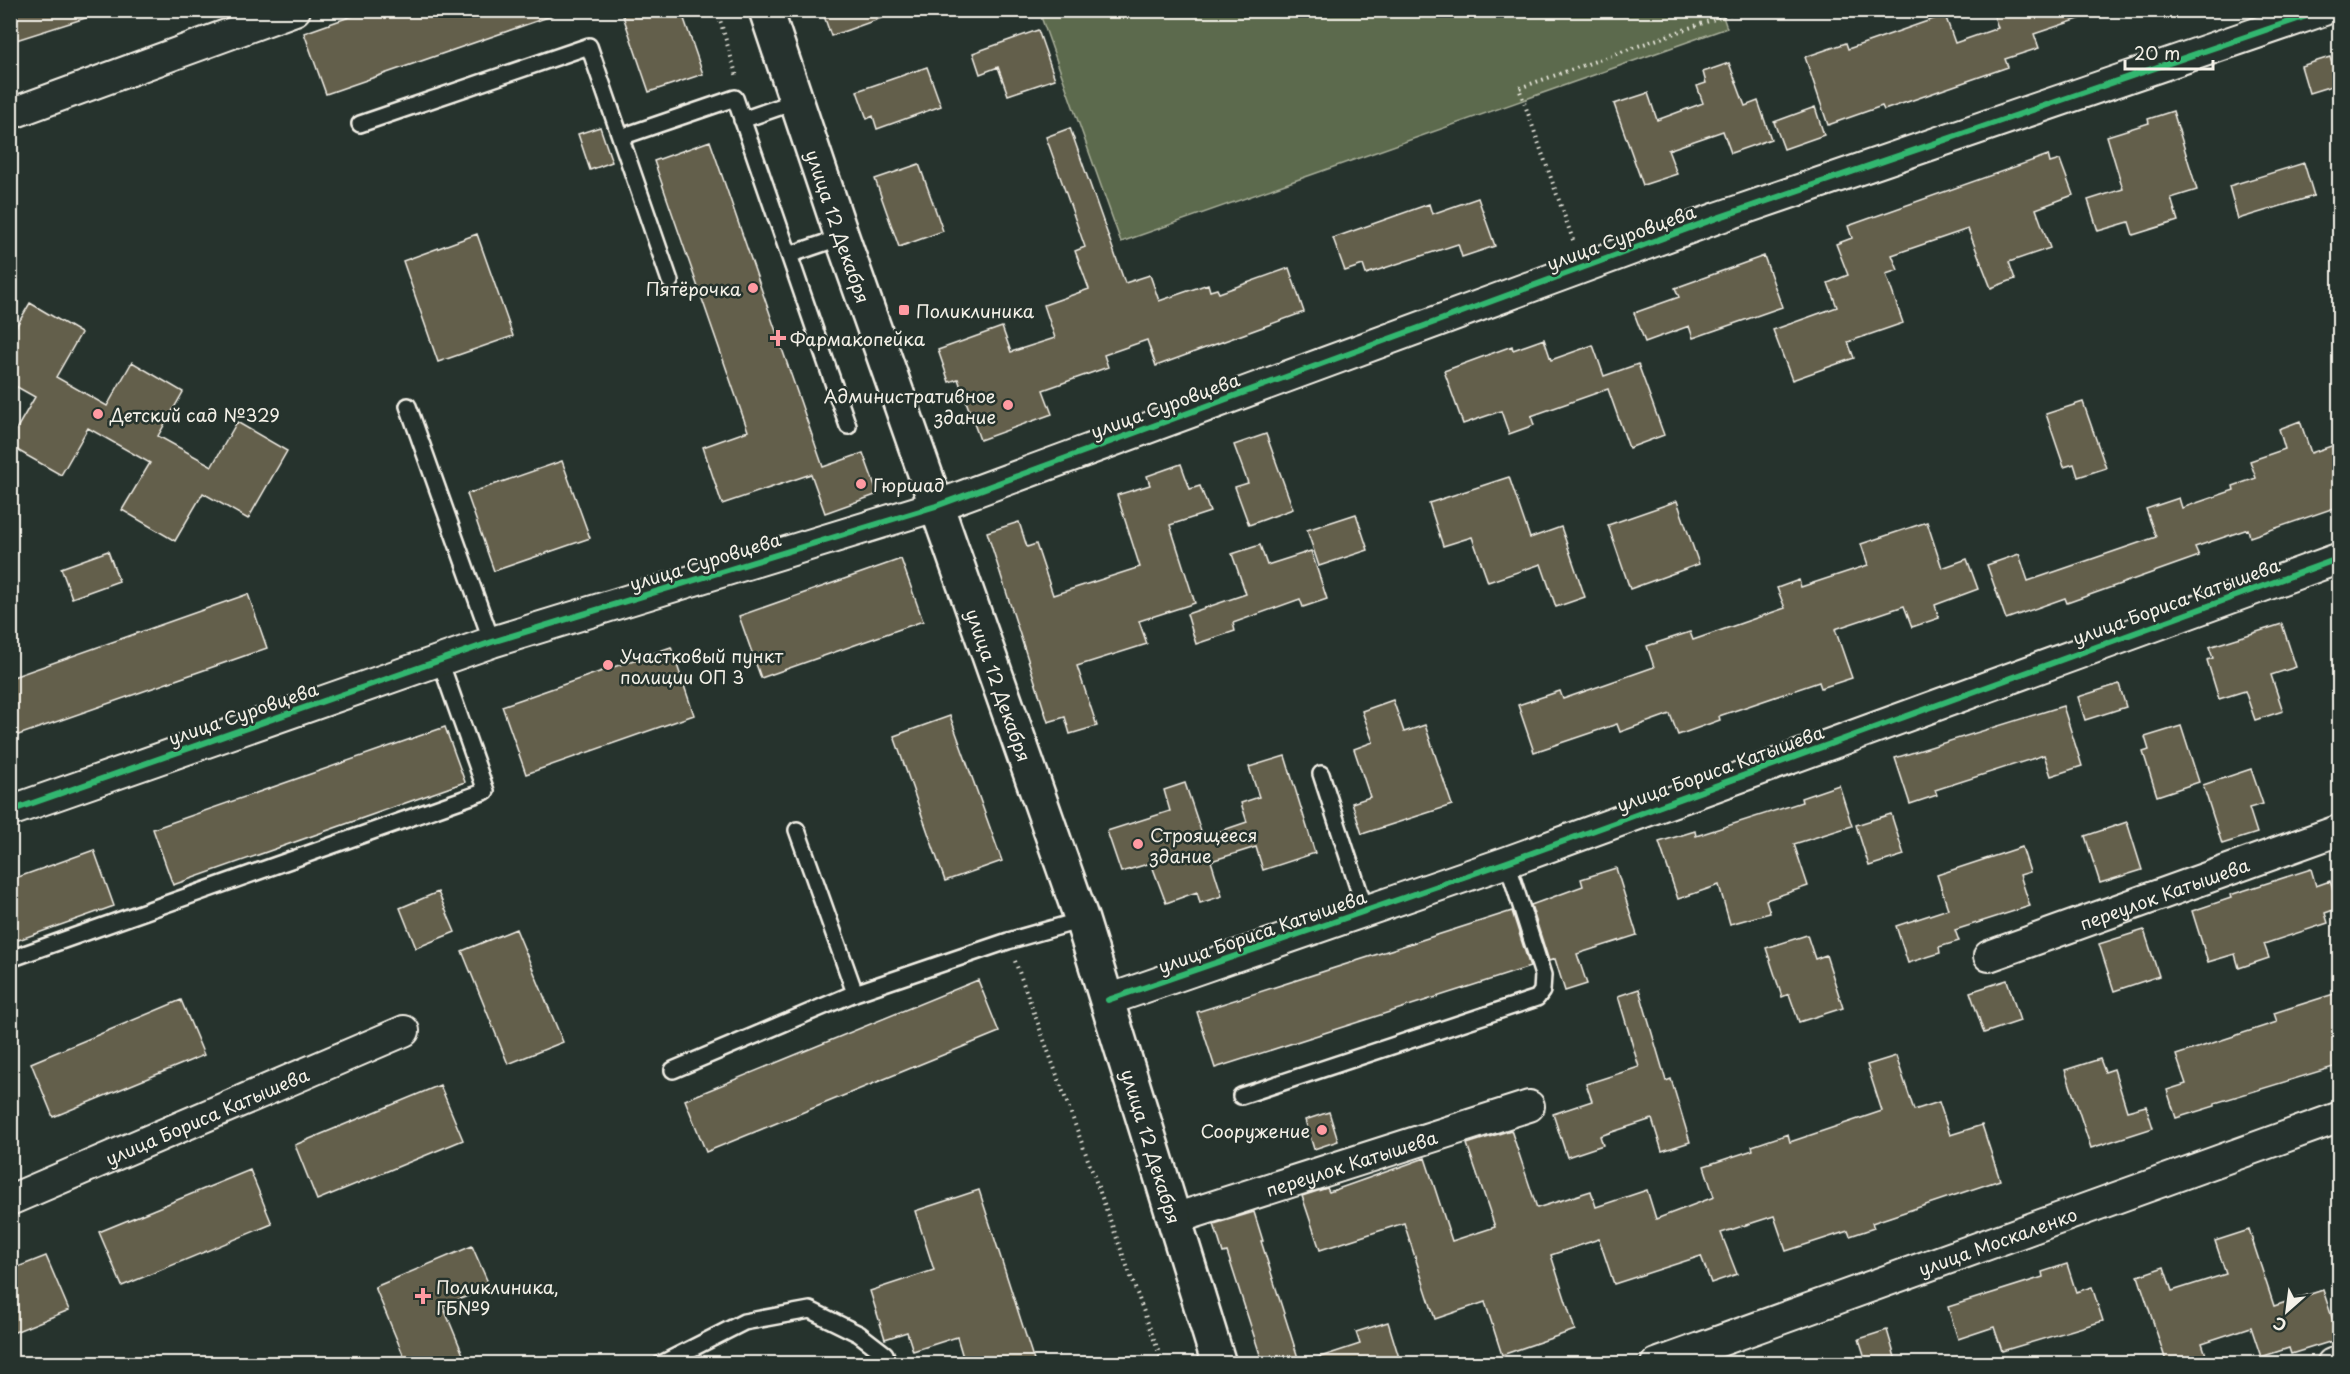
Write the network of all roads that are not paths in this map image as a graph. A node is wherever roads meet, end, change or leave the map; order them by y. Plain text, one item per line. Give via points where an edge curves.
1 (295, 10) edge
2 (766, 10) edge
3 (2324, 10) edge
4 (248, 18) edge
5 (796, 101) junction
6 (10, 114) edge
7 (742, 120) junction
8 (360, 124) dead end
9 (621, 137) junction
10 (842, 237) junction
11 (789, 255) junction
12 (670, 281) dead end
13 (408, 406) dead end
14 (848, 426) dead end
15 (936, 506) junction
16 (2340, 558) edge
17 (492, 642) junction
18 (440, 661) junction
19 (1322, 774) dead end
20 (10, 811) edge
21 (796, 830) dead end
22 (2340, 830) edge
23 (1507, 862) junction
24 (1366, 912) junction
25 (1082, 920) junction
26 (1989, 956) dead end
27 (10, 959) edge
28 (855, 993) junction
29 (1107, 1000) junction
30 (404, 1031) dead end
31 (673, 1070) dead end
32 (1241, 1096) dead end
33 (1529, 1106) dead end
34 (2340, 1117) edge
35 (10, 1200) edge
36 (1174, 1219) junction
37 (2340, 1361) edge
38 (661, 1364) edge
39 (889, 1364) edge
40 (1219, 1364) edge
41 (1656, 1364) edge
42 (2332, 1364) edge

1 - 4 street
2 - 5 main road, улица 12 Декабря
3 - 15 street, улица Суровцева via 1728,214
4 - 6 street
5 - 7 lane
5 - 10 main road, улица 12 Декабря
7 - 9 lane via 735,98
7 - 11 lane
8 - 9 lane via 589,46
9 - 12 lane
10 - 11 lane
10 - 15 main road, улица 12 Декабря
11 - 14 lane
13 - 17 lane
15 - 17 street, улица Суровцева
15 - 25 main road, улица 12 Декабря
16 - 23 street, улица Бориса Катышева
17 - 18 street, улица Суровцева
18 - 20 street, улица Суровцева
18 - 27 lane via 486,791
19 - 24 lane
21 - 28 lane
22 - 26 street, переулок Катышева
23 - 24 street, улица Бориса Катышева
23 - 32 lane via 1543,975 1542,992 1537,998
24 - 29 street, улица Бориса Катышева
25 - 28 lane
25 - 29 main road, улица 12 Декабря
28 - 31 lane
29 - 36 main road, улица 12 Декабря
30 - 35 street, улица Бориса Катышева
33 - 36 street, переулок Катышева
34 - 41 street, улица Москаленко
36 - 40 main road, улица 12 Декабря
37 - 42 street
38 - 39 lane via 744,1322 810,1310 859,1334 885,1354

